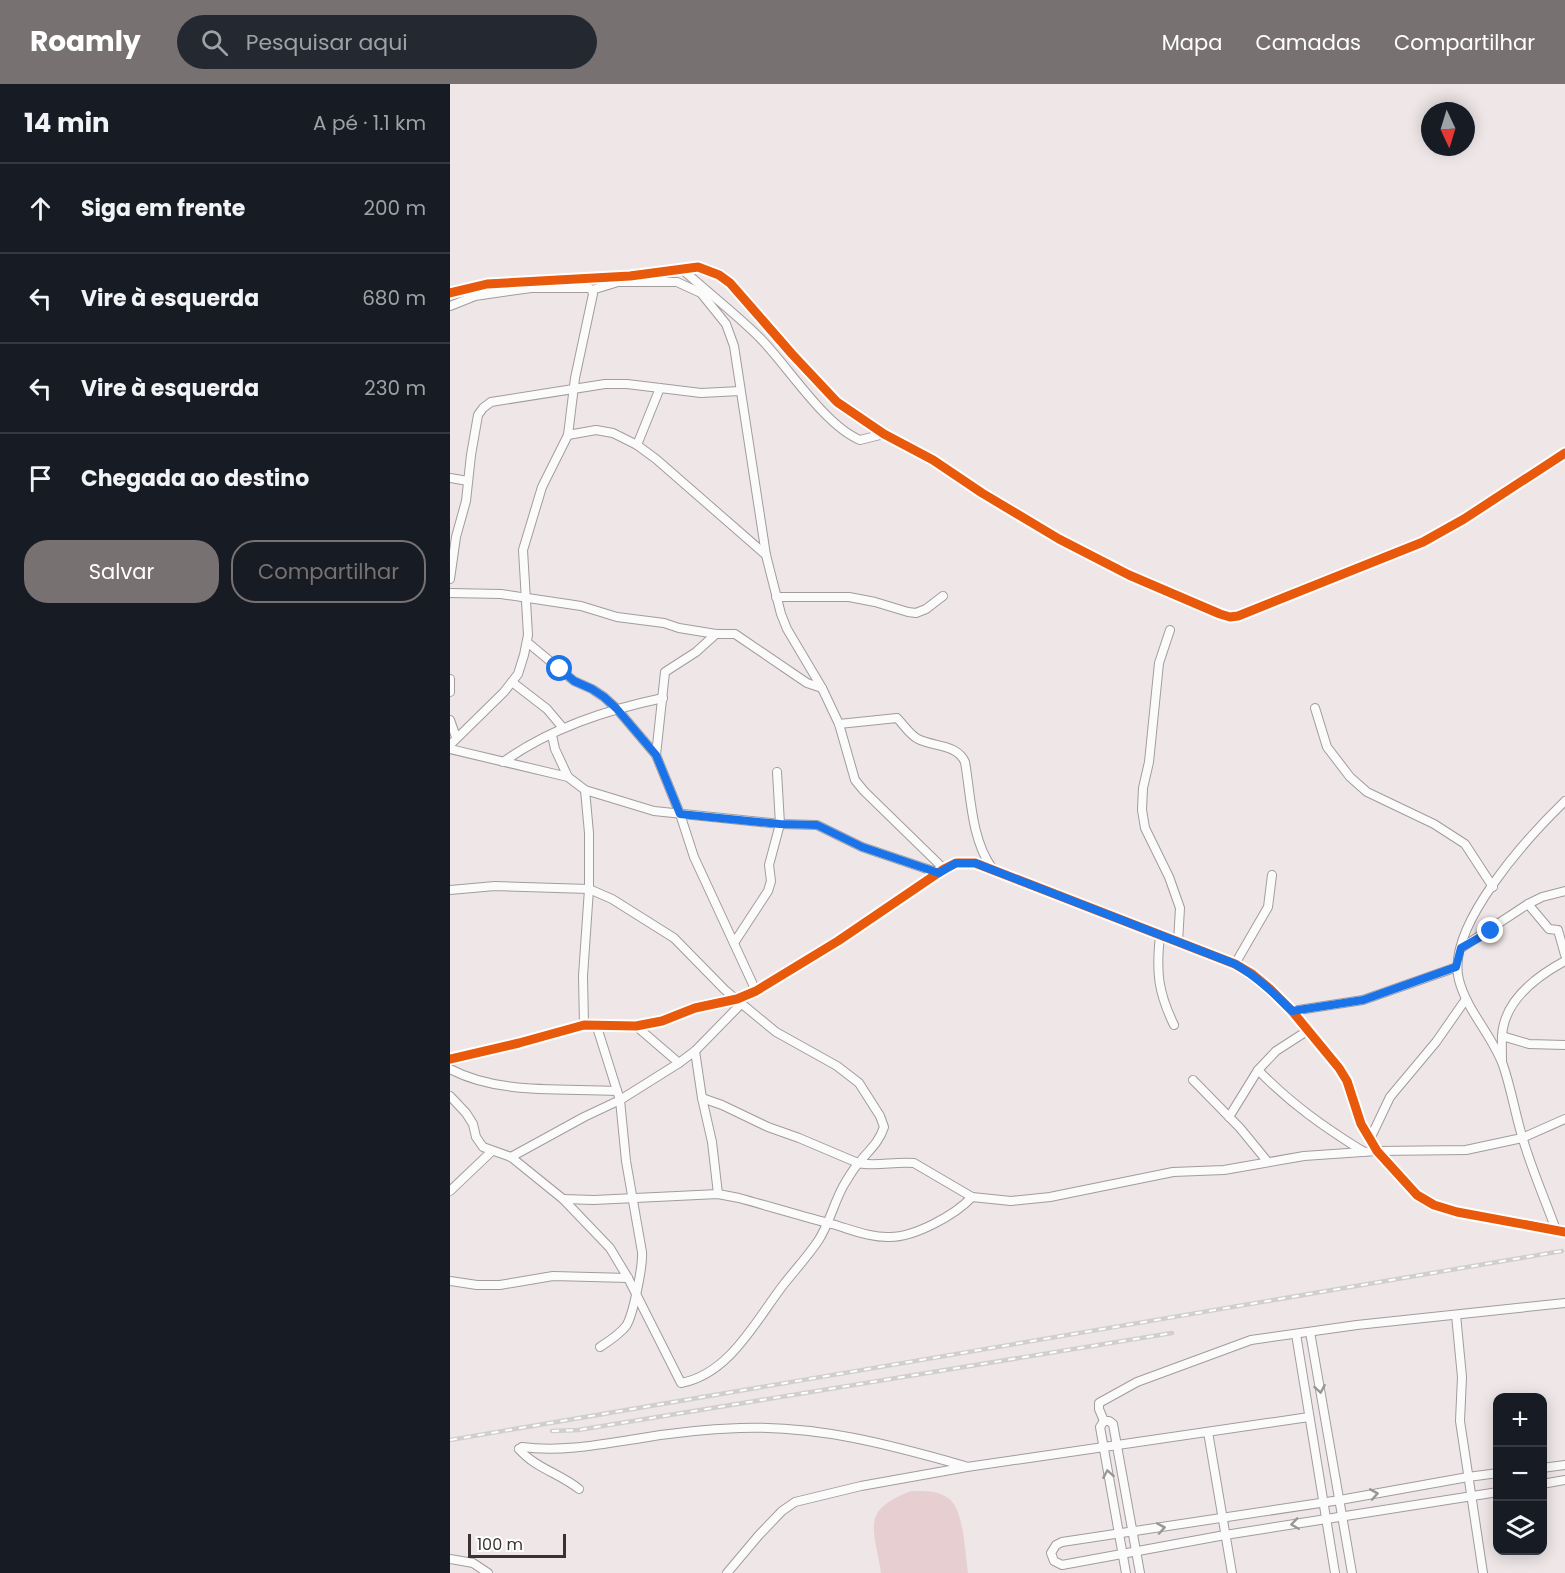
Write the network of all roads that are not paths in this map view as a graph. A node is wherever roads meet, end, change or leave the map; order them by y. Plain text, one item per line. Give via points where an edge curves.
1 (682, 269) junction
2 (592, 290) junction
3 (450, 293) edge
4 (450, 306) edge
5 (574, 388) junction
6 (660, 388) junction
7 (740, 391) junction
8 (884, 434) junction
9 (568, 435) junction
10 (637, 445) junction
11 (1565, 453) edge
12 (450, 478) edge
13 (468, 481) junction
14 (766, 555) junction
15 (450, 579) edge
16 (450, 593) edge
17 (943, 596) dead end
18 (777, 597) junction
19 (526, 598) junction
20 (1170, 630) dead end
21 (716, 634) junction
22 (527, 642) junction
23 (450, 679) edge
24 (512, 682) junction
25 (822, 688) junction
26 (450, 692) edge
27 (663, 698) junction
28 (616, 708) junction
29 (1315, 708) dead end
30 (450, 720) edge
31 (839, 724) junction
32 (563, 728) junction
33 (552, 735) junction
34 (456, 737) junction
35 (450, 747) edge
36 (656, 755) junction
37 (503, 762) junction
38 (777, 772) dead end
39 (568, 777) junction
40 (585, 790) junction
41 (1565, 801) edge
42 (680, 814) junction
43 (780, 824) junction
44 (992, 869) junction
45 (941, 871) junction
46 (1272, 875) dead end
47 (1492, 886) junction
48 (589, 889) junction
49 (450, 890) edge
50 (1565, 891) edge
51 (1528, 904) junction
52 (1562, 929) edge
53 (1160, 936) junction
54 (1178, 942) junction
55 (734, 943) junction
56 (1461, 948) junction
57 (1565, 955) edge
58 (1565, 961) edge
59 (1235, 964) junction
60 (1456, 967) junction
61 (756, 991) junction
62 (1466, 999) junction
63 (739, 1001) junction
64 (1292, 1011) junction
65 (596, 1024) junction
66 (1174, 1024) dead end
67 (584, 1025) junction
68 (636, 1026) junction
69 (1307, 1031) junction
70 (1502, 1036) junction
71 (1565, 1045) edge
72 (695, 1051) junction
73 (450, 1059) edge
74 (679, 1063) junction
75 (1503, 1064) junction
76 (450, 1070) edge
77 (1258, 1070) junction
78 (1192, 1080) dead end
79 (617, 1090) junction
80 (450, 1096) edge
81 (702, 1098) junction
82 (620, 1100) junction
83 (1229, 1117) junction
84 (1565, 1119) edge
85 (1522, 1138) junction
86 (1370, 1139) junction
87 (492, 1151) junction
88 (1377, 1151) junction
89 (1365, 1152) junction
90 (511, 1157) junction
91 (1267, 1161) junction
92 (858, 1163) junction
93 (450, 1191) edge
94 (718, 1194) junction
95 (972, 1197) junction
96 (632, 1198) junction
97 (562, 1199) junction
98 (828, 1223) junction
99 (1561, 1231) edge
100 (628, 1278) junction
101 (451, 1283) edge
102 (635, 1294) junction
103 (1565, 1303) edge
104 (1456, 1315) junction
105 (1310, 1332) junction
106 (1296, 1334) junction
107 (600, 1347) dead end
108 (1309, 1417) junction
109 (1104, 1421) junction
110 (1208, 1432) junction
111 (1118, 1445) junction
112 (1103, 1448) junction
113 (1565, 1466) edge
114 (967, 1467) junction
115 (1547, 1468) edge
116 (1493, 1474) edge
117 (1468, 1477) junction
118 (1565, 1480) edge
119 (1547, 1483) edge
120 (579, 1490) dead end
121 (1493, 1493) edge
122 (1471, 1496) junction
123 (1340, 1500) junction
124 (1322, 1503) junction
125 (1223, 1517) junction
126 (1343, 1517) junction
127 (1326, 1520) junction
128 (1133, 1532) junction
129 (1119, 1534) junction
130 (1225, 1535) junction
131 (1136, 1551) junction
132 (1122, 1553) junction
133 (450, 1559) edge
134 (488, 1573) edge
135 (727, 1573) edge
136 (1126, 1573) edge
137 (1140, 1573) edge
138 (1232, 1573) edge
139 (1335, 1573) edge
140 (1352, 1573) edge
141 (1483, 1573) edge

1 - 3 street via 487,284
1 - 8 street via 698,267 726,279 837,402
1 - 8 street via 758,337 845,432 860,440
2 - 4 street via 531,288 476,296
2 - 5 street
2 - 7 street via 618,282 677,282 701,293 726,324 734,346
5 - 6 street via 605,384
5 - 9 street
5 - 13 street via 491,402 483,408 478,415
6 - 7 street via 701,393
6 - 10 street
7 - 14 street
8 - 11 street via 1059,539 1129,575 1230,617 1423,542
9 - 10 street via 604,430
9 - 19 street via 542,487 523,550
10 - 14 street
12 - 13 street
13 - 15 street
14 - 18 street
16 - 19 street
17 - 18 street via 916,613 849,597
18 - 25 street via 787,629
19 - 21 street
19 - 22 street
20 - 54 street via 1158,671 1142,810 1145,828 1180,908
21 - 25 street via 741,636 807,683
21 - 27 street via 665,672
22 - 24 street
22 - 28 street via 574,681 592,689
23 - 26 street
24 - 32 street via 547,709
24 - 34 street
25 - 31 street
27 - 28 street
27 - 36 street
28 - 32 street
28 - 36 street
29 - 47 street via 1327,747 1350,777 1367,792 1434,824 1465,844
30 - 34 street
31 - 44 street via 897,718 910,735 962,754 977,834
31 - 45 street via 855,780
32 - 33 street
33 - 37 street
33 - 39 street
34 - 35 street
35 - 37 street
36 - 42 street
37 - 39 street
38 - 43 street
39 - 40 street
40 - 42 street via 654,811
40 - 48 street
41 - 47 street via 1531,834
42 - 43 street
42 - 55 street via 694,857
43 - 45 street via 817,825 862,847
43 - 55 street via 769,866 768,891
44 - 45 street via 975,863 956,863
44 - 53 street
45 - 61 street via 871,920
46 - 59 street via 1268,907
47 - 56 street via 1473,915
48 - 49 street via 495,886
48 - 63 street via 674,938
48 - 67 street
50 - 51 street
51 - 52 street via 1549,929
51 - 56 street
52 - 57 street
53 - 54 street
53 - 66 street via 1158,981
54 - 59 street
55 - 61 street
56 - 60 street
58 - 70 street via 1525,988 1511,1009
59 - 64 street via 1252,974
60 - 62 street
60 - 64 street via 1363,1000
61 - 63 street
62 - 75 street
62 - 86 street via 1390,1097
63 - 68 street via 695,1008
63 - 72 street
63 - 92 street via 776,1032 859,1083 884,1127 873,1148
64 - 69 street
65 - 67 street
65 - 68 street
65 - 79 street
67 - 73 street
68 - 74 street
69 - 77 street via 1276,1051
69 - 86 street via 1347,1081
70 - 71 street via 1529,1044
70 - 75 street
72 - 74 street
72 - 81 street
74 - 82 street
75 - 85 street
76 - 79 street via 484,1083 514,1088
77 - 83 street
77 - 89 street via 1303,1112
78 - 83 street
79 - 82 street
80 - 87 street via 466,1113 483,1147
81 - 92 street
81 - 94 street
82 - 90 street
82 - 96 street
83 - 91 street
84 - 85 street
85 - 88 street via 1466,1150
85 - 99 street
86 - 88 street
87 - 90 street
87 - 93 street
88 - 89 street
88 - 99 street via 1417,1195 1434,1205
89 - 91 street
90 - 97 street
91 - 95 street via 1224,1170 1173,1172 1050,1197 1011,1201
92 - 95 street via 914,1163
92 - 98 street via 840,1192
94 - 96 street
94 - 98 street
95 - 98 street via 935,1222 891,1237
96 - 97 street
96 - 102 street via 643,1264
97 - 100 street via 610,1248
98 - 102 street via 818,1242 727,1359 692,1381 681,1383
100 - 101 street via 553,1276 500,1285
100 - 102 street
102 - 107 street via 627,1324
103 - 104 street
104 - 105 street
104 - 117 street via 1462,1377 1460,1421
105 - 106 street
105 -> 123 street
106 - 108 street
106 - 109 street via 1251,1340 1137,1382 1099,1403
108 - 110 street
108 - 124 street
109 - 111 street via 1113,1424
109 - 112 street via 1100,1425
110 - 111 street
110 - 125 street
111 - 112 street
111 - 128 street
112 - 114 street
129 -> 112 street
113 - 115 street
114 - 120 street via 855,1437 803,1429 741,1428 561,1449 520,1447 540,1467 568,1480
114 - 135 street via 795,1502 759,1535
116 - 117 street
117 - 122 street
123 -> 117 street
118 - 119 street
121 - 122 street
122 - 126 street
122 - 141 street
123 - 124 street
123 - 126 street
124 - 125 street
124 - 127 street
128 -> 125 street
125 - 130 street
126 - 127 street
126 - 140 street
127 -> 130 street
127 - 139 street
128 - 129 street
128 - 131 street
129 - 132 street
129 - 132 street via 1062,1542 1051,1553 1054,1561 1062,1565
130 - 131 street
130 - 138 street
131 - 132 street
131 - 137 street
132 - 136 street
133 - 134 street via 474,1563

